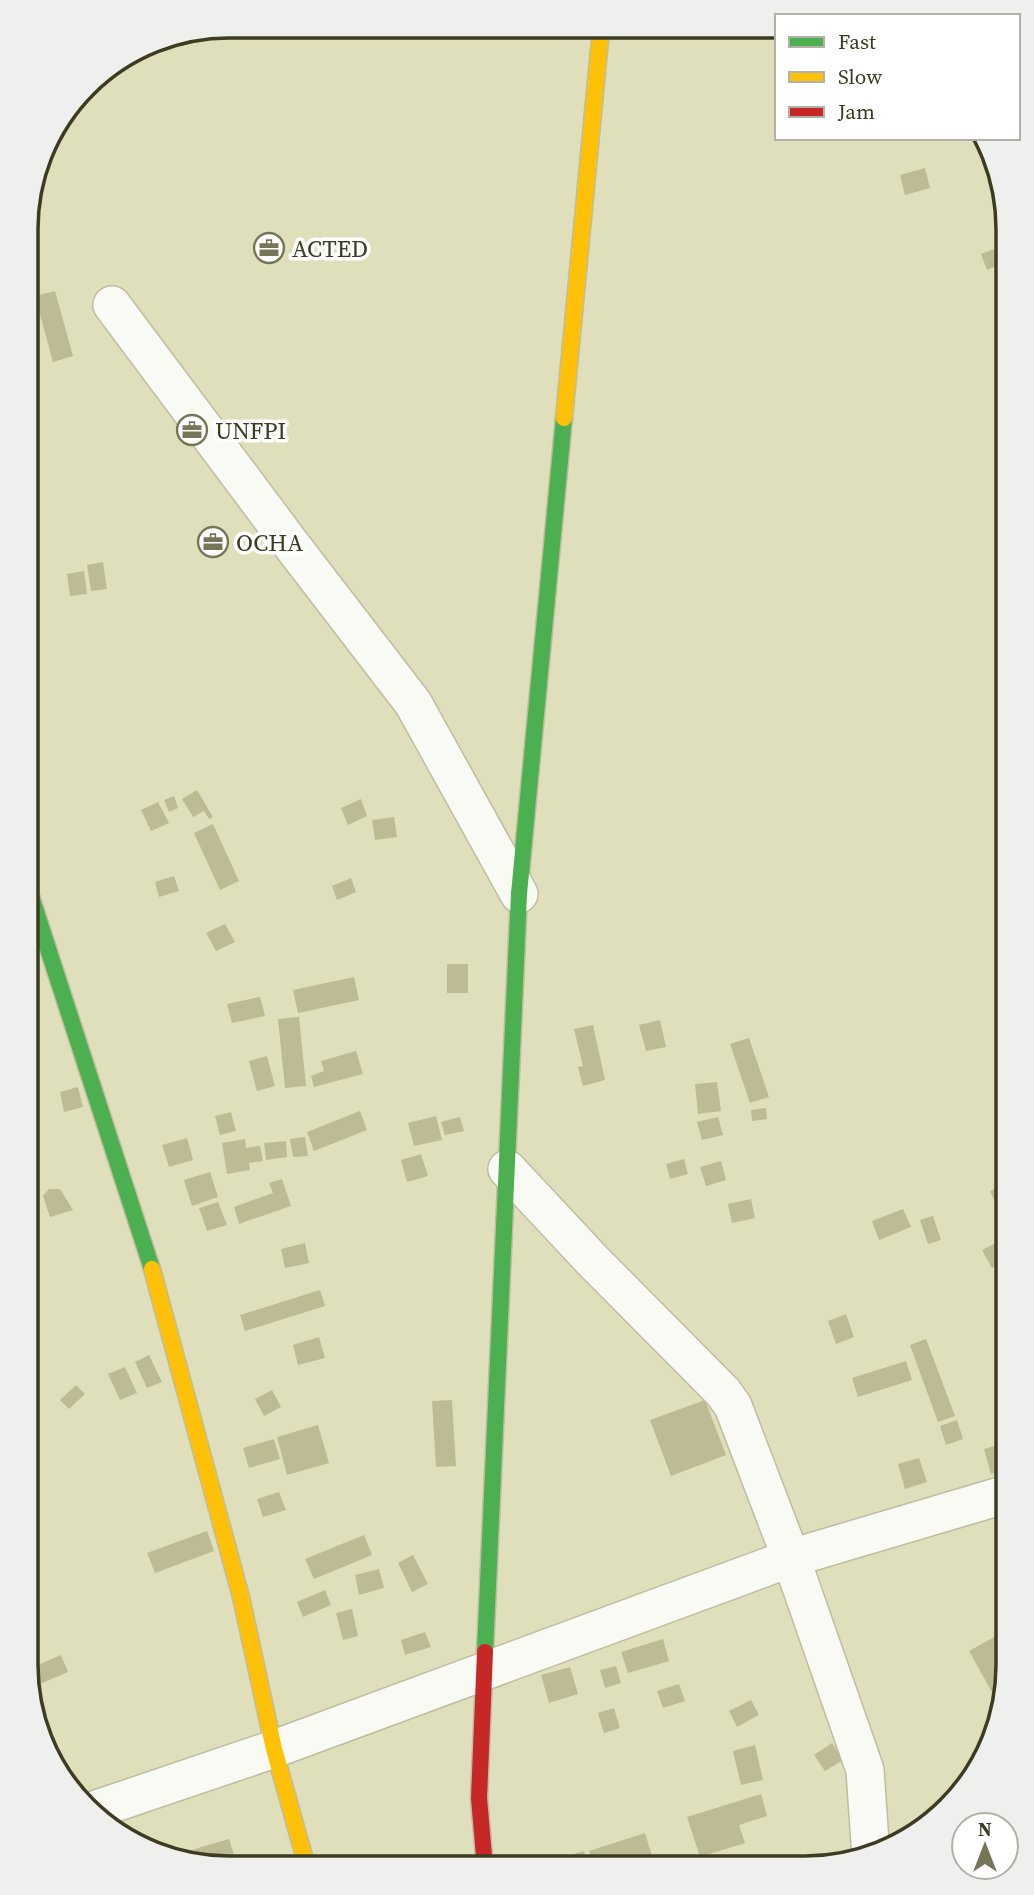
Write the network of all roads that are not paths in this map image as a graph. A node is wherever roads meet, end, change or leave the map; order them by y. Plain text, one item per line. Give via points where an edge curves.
1 (600, 38) edge
2 (112, 305) dead end
3 (519, 894) junction
4 (38, 918) edge
5 (507, 1169) junction
6 (995, 1498) edge
7 (791, 1559) junction
8 (485, 1672) junction
9 (274, 1749) junction
10 (103, 1807) edge
11 (870, 1844) edge
12 (304, 1856) edge
13 (484, 1856) edge

1 - 3 main road
2 - 3 street via 413,703
3 - 5 main road
4 - 9 main road via 157,1286 241,1597
5 - 7 street via 723,1392 733,1406
5 - 8 main road
6 - 7 street
7 - 8 street
7 - 11 street via 865,1770
8 - 9 street
8 - 13 main road via 479,1798
9 - 10 street
9 - 12 main road

